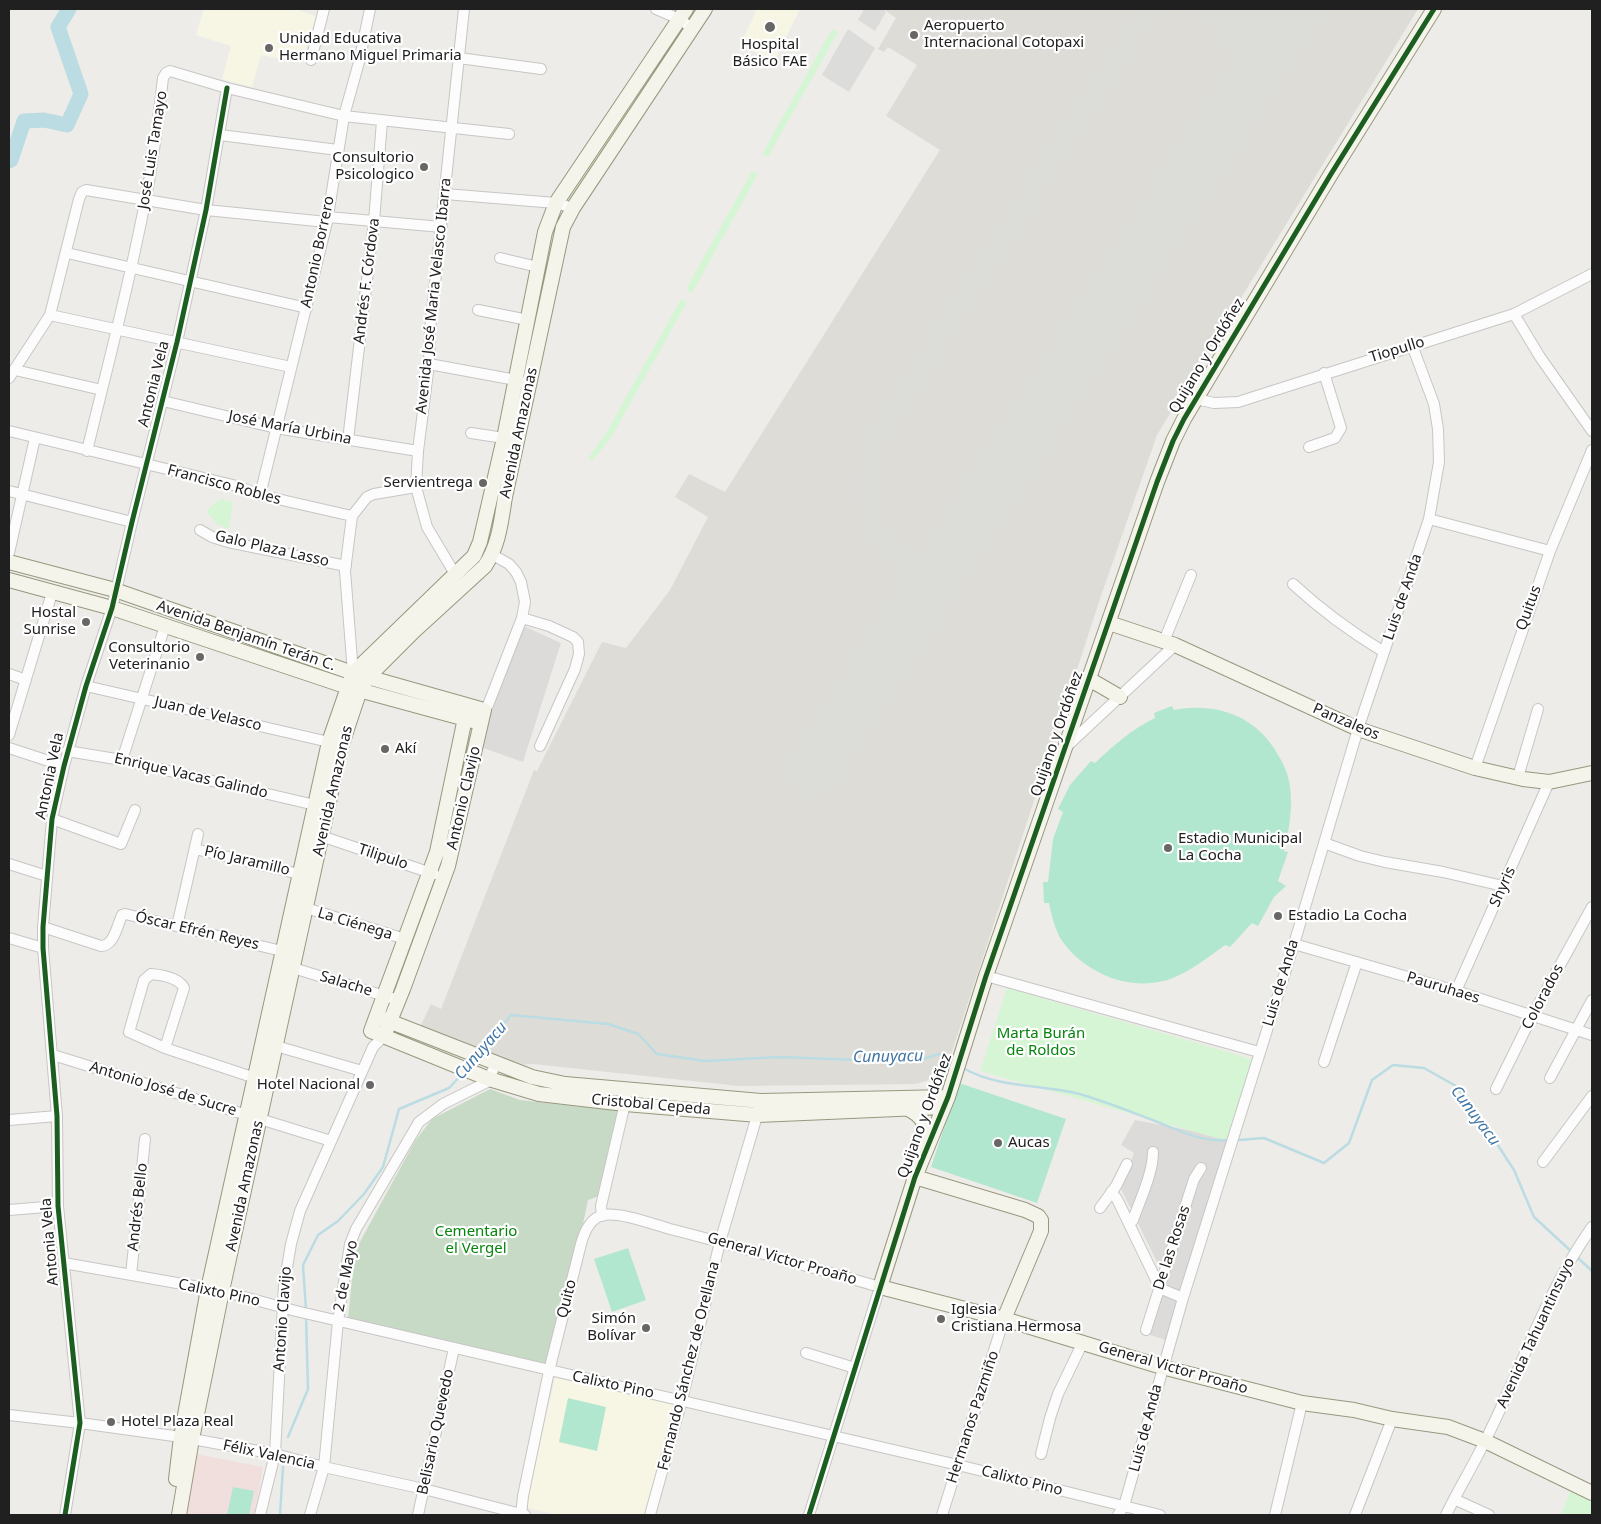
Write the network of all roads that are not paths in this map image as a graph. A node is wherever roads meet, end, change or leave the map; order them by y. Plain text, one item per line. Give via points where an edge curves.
1 (324, 9) edge
2 (370, 9) edge
3 (464, 9) edge
4 (656, 9) edge
5 (705, 9) edge
6 (1434, 9) edge
7 (683, 14) edge
8 (692, 28) junction
9 (459, 58) junction
10 (311, 60) dead end
11 (541, 69) dead end
12 (227, 88) junction
13 (344, 116) junction
14 (382, 121) junction
15 (451, 128) junction
16 (509, 134) dead end
17 (220, 136) junction
18 (338, 150) junction
19 (444, 194) junction
20 (146, 200) junction
21 (556, 203) junction
22 (573, 208) junction
23 (206, 210) junction
24 (327, 220) junction
25 (374, 221) junction
26 (442, 227) junction
27 (67, 252) junction
28 (500, 258) dead end
29 (538, 267) junction
30 (132, 268) junction
31 (1592, 274) edge
32 (192, 282) junction
33 (307, 308) junction
34 (478, 310) dead end
35 (1514, 314) junction
36 (50, 315) junction
37 (528, 320) junction
38 (117, 330) junction
39 (177, 342) junction
40 (1412, 345) junction
41 (429, 364) junction
42 (291, 367) junction
43 (1324, 373) junction
44 (12, 374) edge
45 (516, 380) junction
46 (530, 386) junction
47 (102, 390) junction
48 (1196, 399) junction
49 (163, 401) junction
50 (276, 428) junction
51 (9, 431) edge
52 (1592, 431) edge
53 (471, 432) dead end
54 (35, 438) junction
55 (504, 438) junction
56 (348, 440) junction
57 (1309, 447) dead end
58 (87, 450) junction
59 (1592, 450) edge
60 (418, 451) junction
61 (146, 465) junction
62 (416, 487) junction
63 (9, 491) edge
64 (22, 495) junction
65 (260, 495) junction
66 (352, 516) junction
67 (1429, 519) junction
68 (132, 522) junction
69 (200, 530) dead end
70 (1550, 550) junction
71 (9, 553) edge
72 (493, 555) junction
73 (9, 562) edge
74 (346, 566) junction
75 (455, 574) junction
76 (1192, 575) dead end
77 (9, 580) edge
78 (1292, 584) dead end
79 (116, 590) junction
80 (52, 593) junction
81 (112, 608) junction
82 (522, 618) junction
83 (1109, 623) junction
84 (166, 626) junction
85 (1170, 643) junction
86 (1384, 652) junction
87 (353, 673) junction
88 (9, 674) edge
89 (368, 677) junction
90 (1089, 679) junction
91 (26, 680) junction
92 (86, 686) junction
93 (354, 688) junction
94 (1120, 697) junction
95 (141, 699) junction
96 (1538, 710) dead end
97 (482, 717) junction
98 (465, 718) junction
99 (1358, 730) junction
100 (9, 735) edge
101 (329, 742) junction
102 (540, 746) dead end
103 (1066, 746) junction
104 (9, 748) edge
105 (67, 751) junction
106 (122, 760) junction
107 (64, 766) junction
108 (1475, 768) junction
109 (1592, 773) edge
110 (1518, 778) junction
111 (1549, 782) junction
112 (315, 805) junction
113 (135, 810) dead end
114 (52, 819) junction
115 (198, 834) dead end
116 (321, 836) junction
117 (1324, 843) junction
118 (195, 849) junction
119 (9, 864) edge
120 (429, 872) junction
121 (299, 874) junction
122 (47, 876) junction
123 (444, 879) junction
124 (1503, 886) junction
125 (1592, 907) edge
126 (306, 908) junction
127 (177, 926) junction
128 (43, 927) junction
129 (9, 938) edge
130 (405, 939) junction
131 (1294, 944) junction
132 (43, 948) junction
133 (282, 951) junction
134 (1357, 962) junction
135 (293, 968) junction
136 (986, 976) junction
137 (1456, 991) junction
138 (384, 996) junction
139 (398, 1000) junction
140 (1592, 1000) edge
141 (376, 1016) junction
142 (1532, 1016) junction
143 (390, 1022) junction
144 (1577, 1029) junction
145 (378, 1033) junction
146 (1592, 1035) edge
147 (276, 1046) junction
148 (165, 1048) junction
149 (1259, 1052) junction
150 (53, 1055) junction
151 (491, 1062) junction
152 (1324, 1062) dead end
153 (362, 1071) junction
154 (255, 1078) junction
155 (1550, 1078) dead end
156 (489, 1079) junction
157 (1496, 1089) dead end
158 (1592, 1096) edge
159 (627, 1097) junction
160 (946, 1102) junction
161 (759, 1108) junction
162 (908, 1109) junction
163 (57, 1116) junction
164 (252, 1116) junction
165 (9, 1120) edge
166 (145, 1139) dead end
167 (331, 1141) junction
168 (927, 1147) junction
169 (1153, 1152) dead end
170 (1543, 1162) dead end
171 (1127, 1164) dead end
172 (1201, 1168) dead end
173 (915, 1176) junction
174 (1111, 1192) junction
175 (58, 1206) junction
176 (1100, 1208) dead end
177 (9, 1210) edge
178 (602, 1216) junction
179 (1130, 1224) junction
180 (1592, 1227) edge
181 (720, 1242) junction
182 (64, 1263) junction
183 (131, 1275) junction
184 (1159, 1286) junction
185 (880, 1287) junction
186 (215, 1290) junction
187 (1183, 1298) junction
188 (283, 1308) junction
189 (1004, 1319) junction
190 (338, 1321) junction
191 (1146, 1330) dead end
192 (1083, 1342) junction
193 (454, 1348) junction
194 (806, 1353) dead end
195 (1162, 1367) junction
196 (855, 1368) junction
197 (549, 1371) junction
198 (682, 1400) junction
199 (1302, 1403) junction
200 (9, 1415) edge
201 (1392, 1419) junction
202 (80, 1422) junction
203 (833, 1437) junction
204 (186, 1438) junction
205 (1486, 1442) junction
206 (275, 1454) junction
207 (1041, 1454) dead end
208 (958, 1465) junction
209 (324, 1467) junction
210 (424, 1489) junction
211 (1592, 1493) edge
212 (1454, 1499) junction
213 (1124, 1506) junction
214 (65, 1515) edge
215 (171, 1515) edge
216 (179, 1515) edge
217 (260, 1515) edge
218 (310, 1515) edge
219 (418, 1515) edge
220 (522, 1515) edge
221 (650, 1515) edge
222 (809, 1515) edge
223 (942, 1515) edge
224 (1118, 1515) edge
225 (1160, 1515) edge
226 (1275, 1515) edge
227 (1355, 1515) edge
228 (1446, 1515) edge
229 (1489, 1515) edge

1 - 10 street
2 - 13 street, Antonio Borrero
3 - 9 street, Avenida José Maria Velasco Ibarra
4 - 7 street
5 - 8 street, Avenida Amazonas
6 - 48 street, Quijano y Ordóñez
7 - 8 street
7 - 21 street, Avenida Amazonas
8 - 22 street, Avenida Amazonas
9 - 11 street
9 - 15 street, Avenida José Maria Velasco Ibarra
12 - 13 street, José Luis Tamayo
12 - 17 street, Antonia Vela
12 - 20 street, José Luis Tamayo via 170,71 166,73
13 - 14 street, José Luis Tamayo
13 - 18 street, Antonio Borrero
14 - 15 street, José Luis Tamayo
14 - 25 street, Andrés F. Córdova
15 - 16 street, José Luis Tamayo
15 - 19 street, Avenida José Maria Velasco Ibarra
17 - 18 street
17 - 23 street, Antonia Vela
18 - 24 street, Antonio Borrero
19 - 21 street
19 - 26 street, Avenida José Maria Velasco Ibarra
20 - 23 street
20 - 27 street via 82,192
20 - 30 street, José Luis Tamayo
21 - 22 street
21 - 29 street, Avenida Amazonas via 545,232
22 - 46 street, Avenida Amazonas via 563,226
23 - 24 street
23 - 32 street, Antonia Vela
24 - 25 street
24 - 33 street, Antonio Borrero
25 - 26 street
25 - 56 street, Andrés F. Córdova
26 - 41 street, Avenida José Maria Velasco Ibarra
27 - 30 street
27 - 36 street
28 - 29 street
29 - 37 street, Avenida Amazonas
30 - 32 street
30 - 38 street, José Luis Tamayo
31 - 35 street, Tiopullo
32 - 33 street
32 - 39 street, Antonia Vela
33 - 42 street, Antonio Borrero
34 - 37 street
35 - 40 street, Tiopullo
35 - 52 street
36 - 38 street
36 - 44 street
37 - 45 street, Avenida Amazonas
38 - 39 street
38 - 47 street, José Luis Tamayo
39 - 42 street
39 - 49 street, Antonia Vela
40 - 43 street, Tiopullo
40 - 67 street, Luis de Anda via 1434,404 1438,429 1439,462
41 - 45 street
41 - 60 street, Avenida José Maria Velasco Ibarra
42 - 50 street, Antonio Borrero
43 - 48 street, Tiopullo via 1238,402 1214,403
43 - 57 street via 1341,428 1336,438
44 - 47 street
45 - 46 street
45 - 55 street, Avenida Amazonas
46 - 72 street, Avenida Amazonas
47 - 58 street, José Luis Tamayo
48 - 83 street, Quijano y Ordóñez via 1169,449
49 - 50 street, José María Urbina
49 - 61 street, Antonia Vela
50 - 56 street, José María Urbina
50 - 65 street, Antonio Borrero
51 - 54 street, Francisco Robles
53 - 55 street
54 - 58 street, Francisco Robles
54 - 64 street
55 - 75 street, Avenida Amazonas via 480,542 474,556
56 - 60 street, José María Urbina
58 - 61 street, Francisco Robles
59 - 70 street, Quitus
60 - 62 street, Avenida José Maria Velasco Ibarra
61 - 65 street, Francisco Robles via 237,486
61 - 68 street, Antonia Vela
62 - 66 street via 374,494
62 - 75 street, Avenida José Maria Velasco Ibarra via 428,527
63 - 64 street
64 - 68 street
64 - 71 street
65 - 66 street, Francisco Robles
66 - 74 street
67 - 70 street
67 - 86 street, Luis de Anda
68 - 79 street, Antonia Vela
69 - 74 street, Galo Plaza Lasso via 228,542
70 - 108 street, Quitus
72 - 82 street, Antonio Clavijo via 509,564 521,582 525,602
72 - 89 street, Avenida Amazonas
73 - 79 street, Avenida Benjamín Terán C.
74 - 87 street
75 - 87 street, Avenida Amazonas
76 - 85 street
77 - 80 street, Avenida Benjamín Terán C.
78 - 86 street via 1336,621
79 - 81 street, Antonia Vela
79 - 87 street, Avenida Benjamín Terán C.
80 - 81 street, Avenida Benjamín Terán C.
80 - 91 street
81 - 84 street, Avenida Benjamín Terán C.
81 - 92 street, Antonia Vela
82 - 97 street, Antonio Clavijo
82 - 102 street via 549,626 578,642 575,669
83 - 85 street, Panzaleos
83 - 90 street, Quijano y Ordóñez
84 - 93 street, Avenida Benjamín Terán C.
84 - 95 street
85 - 94 street
85 - 99 street, Panzaleos
86 - 99 street, Luis de Anda
87 - 89 street, Avenida Benjamín Terán C.
87 - 93 street
88 - 91 street
89 - 93 street, Avenida Amazonas
89 - 97 street, Avenida Benjamín Terán C.
90 - 94 street
90 - 103 street, Quijano y Ordóñez
91 - 100 street
92 - 95 street, Juan de Velasco
92 - 105 street, Antonia Vela
93 - 98 street, Avenida Benjamín Terán C.
93 - 101 street, Avenida Amazonas
93 - 116 street, Avenida Amazonas
94 - 103 street
95 - 101 street, Juan de Velasco
95 - 106 street
96 - 110 street
97 - 98 street, Avenida Benjamín Terán C.
97 - 123 street, Antonio Clavijo
98 - 120 street, Antonio Clavijo via 437,852
99 - 108 street, Panzaleos
99 - 117 street, Luis de Anda
101 - 112 street, Avenida Amazonas
103 - 136 street, Quijano y Ordóñez
104 - 107 street
105 - 106 street, Enrique Vacas Galindo
105 - 107 street, Antonia Vela
106 - 112 street, Enrique Vacas Galindo
107 - 114 street, Antonia Vela
108 - 110 street, Panzaleos
109 - 111 street, Panzaleos
110 - 111 street, Panzaleos
111 - 124 street, Shyris
112 - 121 street, Avenida Amazonas
113 - 114 street via 121,844
114 - 122 street, Antonia Vela
115 - 118 street
116 - 120 street, Tilipulo
116 - 126 street, Avenida Amazonas
117 - 124 street via 1384,862
117 - 131 street, Luis de Anda
118 - 121 street, Pío Jaramillo
118 - 127 street
119 - 122 street
120 - 123 street, Tilipulo
120 - 130 street, Antonio Clavijo
121 - 133 street, Avenida Amazonas
122 - 128 street, Antonia Vela
123 - 139 street, Antonio Clavijo
124 - 137 street, Shyris
125 - 142 street, Colorados
126 - 130 street, La Ciénega
126 - 135 street, Avenida Amazonas
127 - 128 street, Óscar Efrén Reyes via 123,915 105,946
127 - 133 street, Óscar Efrén Reyes
128 - 132 street, Antonia Vela
129 - 132 street
130 - 138 street, Antonio Clavijo
131 - 134 street, Pauruhaes
131 - 149 street, Luis de Anda
132 - 150 street, Antonia Vela
133 - 154 street, Avenida Amazonas
134 - 137 street, Pauruhaes
134 - 152 street
135 - 138 street, Salache
135 - 147 street, Avenida Amazonas
136 - 149 street
136 - 160 street, Quijano y Ordóñez
137 - 142 street, Pauruhaes
138 - 139 street, Salache
138 - 141 street, Antonio Clavijo
139 - 143 street, Antonio Clavijo
140 - 144 street
141 - 143 street, Cristobal Cepeda
141 - 145 street, Antonio Clavijo
142 - 144 street, Pauruhaes
142 - 157 street, Colorados
143 - 145 street, Antonio Clavijo
143 - 151 street, Cristobal Cepeda
144 - 146 street, Pauruhaes
144 - 155 street
145 - 153 street, Antonio Clavijo
145 - 156 street, Cristobal Cepeda
147 - 153 street
147 - 164 street, Avenida Amazonas
148 - 148 street via 129,1031 144,980 152,974 180,982 184,988
148 - 154 street
149 - 187 street, Luis de Anda
150 - 163 street, Antonia Vela
150 - 164 street, Antonio José de Sucre
151 - 156 street
151 - 159 street, Cristobal Cepeda via 532,1077
153 - 167 street, Antonio Clavijo
154 - 164 street, Avenida Amazonas
156 - 159 street, Cristobal Cepeda via 539,1094
156 - 190 street, 2 de Mayo via 419,1122 356,1229 350,1244
158 - 170 street
159 - 161 street, Cristobal Cepeda
159 - 178 street via 601,1206
160 - 161 street, Cristobal Cepeda
160 - 162 street, Cristobal Cepeda
160 - 168 street, Quijano y Ordóñez
161 - 162 street, Cristobal Cepeda
161 - 181 street, Fernando Sánchez de Orellana
162 - 168 street via 923,1120 927,1128
163 - 165 street
163 - 175 street, Antonia Vela
164 - 167 street, Antonio José de Sucre
164 - 186 street, Avenida Amazonas
166 - 183 street, Andrés Bello
167 - 188 street, Antonio Clavijo via 300,1211 286,1264
168 - 173 street, Quijano y Ordóñez
169 - 179 street via 1152,1165
171 - 174 street
172 - 184 street, De las Rosas via 1194,1179
173 - 185 street, Quijano y Ordóñez
173 - 189 street, Hermanos Pazmiño via 1025,1210 1041,1220 1041,1231
174 - 176 street
174 - 179 street
175 - 177 street
175 - 182 street, Antonia Vela
178 - 181 street, General Victor Proaño via 630,1218
178 - 197 street, Quito via 584,1233
179 - 184 street
180 - 205 street, Avenida Tahuantinsuyo via 1562,1275
181 - 185 street, General Victor Proaño
181 - 198 street, Fernando Sánchez de Orellana
182 - 183 street, Calixto Pino
182 - 202 street, Antonia Vela
183 - 186 street, Calixto Pino
184 - 187 street
184 - 191 street, De las Rosas
185 - 189 street, General Victor Proaño
185 - 196 street, Quijano y Ordóñez
186 - 188 street, Calixto Pino
186 - 204 street, Avenida Amazonas
187 - 195 street, Luis de Anda
188 - 190 street, Calixto Pino
188 - 206 street, Antonio Clavijo
189 - 192 street, General Victor Proaño
189 - 208 street, Hermanos Pazmiño
190 - 193 street, Calixto Pino
190 - 209 street, 2 de Mayo
192 - 195 street, General Victor Proaño
192 - 207 street via 1058,1394
193 - 197 street, Calixto Pino
193 - 210 street, Belisario Quevedo
194 - 196 street
195 - 199 street, General Victor Proaño
195 - 213 street, Luis de Anda
196 - 203 street, Quijano y Ordóñez
197 - 198 street, Calixto Pino
197 - 220 street, Quito via 523,1496
198 - 203 street, Calixto Pino
198 - 221 street, Fernando Sánchez de Orellana
199 - 201 street, General Victor Proaño
199 - 226 street
200 - 202 street, Félix Valencia
201 - 205 street, General Victor Proaño via 1448,1427
201 - 227 street
202 - 204 street, Félix Valencia
202 - 214 street, Antonia Vela
203 - 208 street, Calixto Pino
203 - 222 street, Quijano y Ordóñez
204 - 206 street, Félix Valencia
204 - 215 street, Avenida Amazonas
204 - 216 street, Avenida Amazonas
205 - 211 street, General Victor Proaño
205 - 212 street, Avenida Tahuantinsuyo
206 - 209 street, Félix Valencia
206 - 217 street, Antonio Clavijo
208 - 213 street, Calixto Pino
208 - 223 street, Hermanos Pazmiño
209 - 210 street, Félix Valencia
209 - 218 street, 2 de Mayo
210 - 219 street, Belisario Quevedo
210 - 220 street, Félix Valencia
212 - 228 street, Avenida Tahuantinsuyo
212 - 229 street
213 - 224 street, Luis de Anda
213 - 225 street, Calixto Pino

